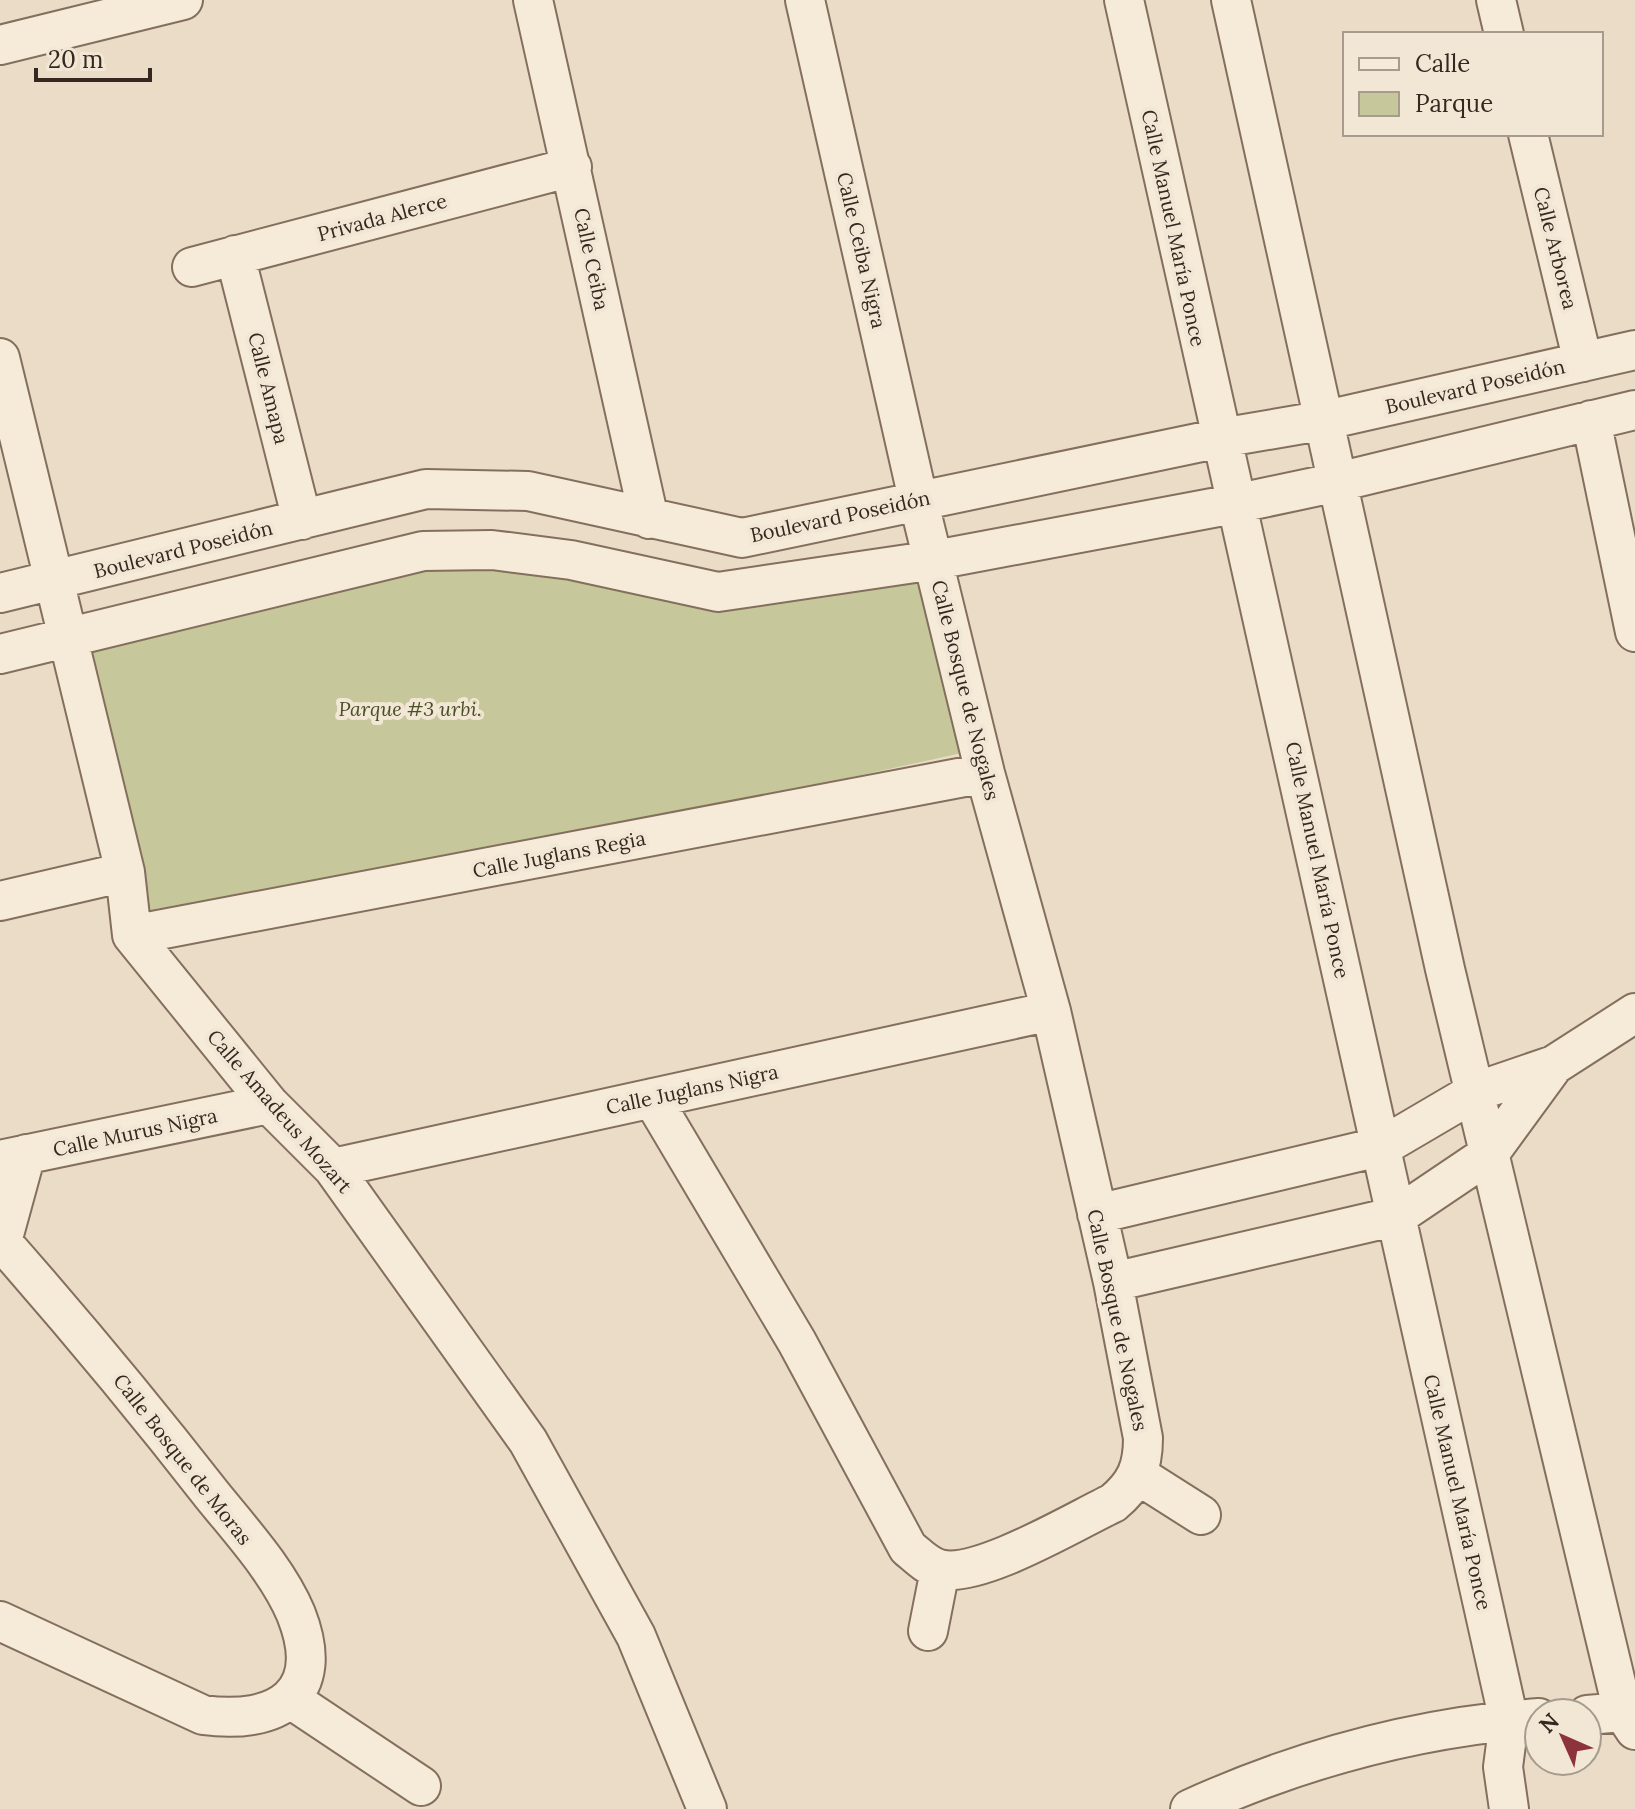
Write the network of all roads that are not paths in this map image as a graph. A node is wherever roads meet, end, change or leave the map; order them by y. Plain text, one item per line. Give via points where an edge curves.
1 (183, 0) edge
2 (533, 0) edge
3 (805, 0) edge
4 (1124, 0) edge
5 (1231, 0) edge
6 (1496, 0) edge
7 (1504, 32) edge
8 (0, 45) edge
9 (1528, 136) edge
10 (572, 167) junction
11 (235, 255) junction
12 (192, 267) dead end
13 (1635, 350) edge
14 (0, 358) edge
15 (1583, 362) junction
16 (1635, 410) edge
17 (1326, 420) junction
18 (1591, 420) junction
19 (1221, 438) junction
20 (1338, 482) junction
21 (918, 499) junction
22 (1239, 503) junction
23 (649, 519) junction
24 (302, 520) junction
25 (935, 560) junction
26 (54, 581) junction
27 (0, 593) edge
28 (1635, 632) edge
29 (67, 639) junction
30 (0, 654) edge
31 (985, 773) junction
32 (125, 872) junction
33 (0, 901) edge
34 (132, 935) junction
35 (1051, 1011) junction
36 (1635, 1013) edge
37 (1554, 1065) junction
38 (1475, 1092) junction
39 (652, 1098) junction
40 (269, 1104) junction
41 (1383, 1146) junction
42 (1489, 1154) junction
43 (13, 1157) edge
44 (333, 1168) junction
45 (1097, 1214) junction
46 (1397, 1216) junction
47 (1, 1246) edge
48 (1113, 1282) junction
49 (1138, 1475) junction
50 (1201, 1515) dead end
51 (940, 1570) junction
52 (0, 1621) edge
53 (928, 1631) dead end
54 (292, 1700) junction
55 (1523, 1715) edge
56 (1620, 1718) edge
57 (1523, 1719) edge
58 (1523, 1721) edge
59 (421, 1786) dead end
60 (707, 1809) edge
61 (1190, 1809) edge
62 (1509, 1809) edge

1 - 8 street
2 - 10 street, Calle Ceiba
3 - 21 street, Calle Ceiba Nigra
4 - 19 street, Calle Manuel María Ponce
5 - 17 street
6 - 7 street
9 - 15 street, Calle Arborea
10 - 11 street, Privada Alerce
10 - 23 street, Calle Ceiba
11 - 12 street, Privada Alerce
11 - 24 street, Calle Amapa
13 - 15 street, Boulevard Poseidón
14 - 26 street
15 - 17 street, Boulevard Poseidón
16 - 18 street
17 - 19 street, Boulevard Poseidón
17 - 20 street
18 - 20 street
18 - 28 street
19 - 21 street, Boulevard Poseidón
19 - 22 street, Calle Manuel María Ponce
20 - 22 street
20 - 38 street
21 - 23 street, Boulevard Poseidón via 742,538
21 - 25 street, Calle Bosque de Nogales
22 - 25 street
22 - 41 street, Calle Manuel María Ponce
23 - 24 street, Boulevard Poseidón via 528,491 426,489
24 - 26 street, Boulevard Poseidón
25 - 29 street via 718,592 571,560 492,550 423,551
25 - 31 street, Calle Bosque de Nogales
26 - 27 street, Boulevard Poseidón
26 - 29 street
29 - 30 street
29 - 32 street
31 - 34 street, Calle Juglans Regia
31 - 35 street, Calle Bosque de Nogales
32 - 33 street
32 - 34 street
34 - 40 street, Calle Amadeus Mozart
35 - 39 street, Calle Juglans Nigra
35 - 45 street, Calle Bosque de Nogales
36 - 37 street
37 - 38 street
37 - 42 street
38 - 41 street
38 - 42 street
39 - 44 street, Calle Juglans Nigra
39 - 51 street via 797,1342 908,1548
40 - 43 street, Calle Murus Nigra
40 - 44 street, Calle Amadeus Mozart
41 - 45 street
41 - 46 street, Calle Manuel María Ponce
42 - 46 street
42 - 56 street
43 - 47 street
44 - 60 street, Calle Amadeus Mozart via 528,1441 636,1636
45 - 48 street, Calle Bosque de Nogales
46 - 48 street
46 - 55 street, Calle Manuel María Ponce
47 - 54 street, Calle Bosque de Moras via 116,1372 259,1555 295,1613 304,1643 305,1670
48 - 49 street, Calle Bosque de Nogales via 1143,1438
49 - 50 street
49 - 51 street via 1113,1503 980,1567
51 - 53 street
52 - 54 street via 203,1715 237,1719 267,1713
54 - 59 street
57 - 61 street via 1351,1749
58 - 62 street, Calle Manuel María Ponce via 1503,1767

